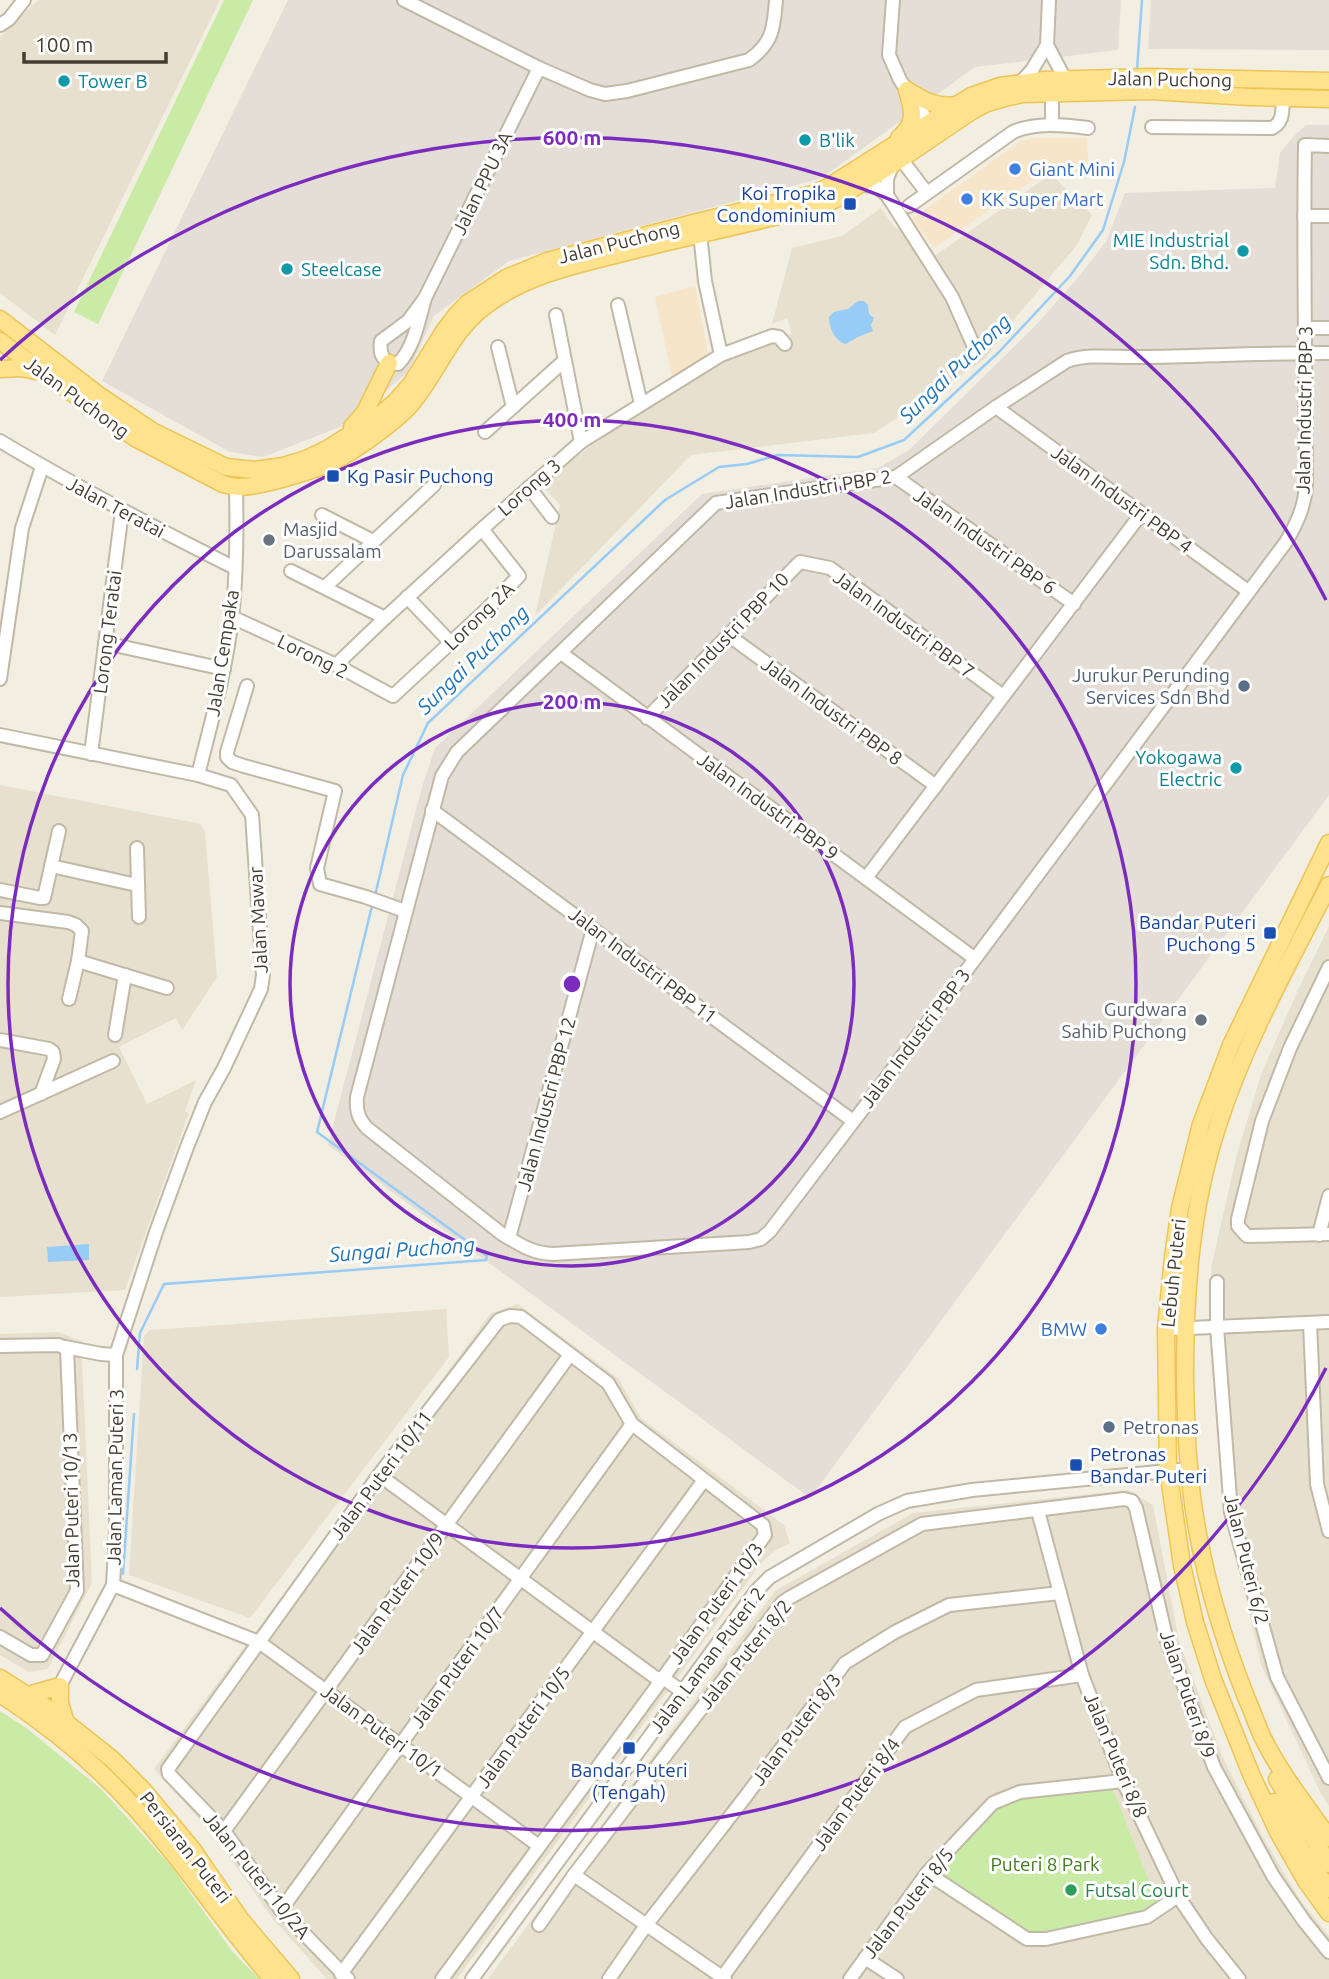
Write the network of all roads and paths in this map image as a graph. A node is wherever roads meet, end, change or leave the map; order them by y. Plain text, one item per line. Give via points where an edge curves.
1 (24, 0) edge
2 (404, 0) edge
3 (776, 0) edge
4 (892, 0) edge
5 (1049, 0) edge
6 (0, 25) edge
7 (1047, 45) junction
8 (539, 68) junction
9 (1065, 79) junction
10 (1329, 81) edge
11 (1021, 82) junction
12 (1150, 84) junction
13 (1118, 85) junction
14 (907, 90) junction
15 (1052, 93) junction
16 (1283, 98) junction
17 (1329, 99) edge
18 (956, 105) junction
19 (1052, 125) junction
20 (1152, 127) dead end
21 (1088, 128) dead end
22 (933, 129) junction
23 (1329, 146) edge
24 (894, 157) junction
25 (860, 184) junction
26 (927, 193) junction
27 (887, 195) junction
28 (909, 206) dead end
29 (1304, 216) junction
30 (1329, 216) edge
31 (700, 233) junction
32 (425, 298) junction
33 (618, 305) dead end
34 (556, 315) dead end
35 (0, 319) edge
36 (1305, 328) junction
37 (1329, 328) edge
38 (17, 332) junction
39 (785, 344) dead end
40 (4, 347) edge
41 (498, 347) dead end
42 (976, 351) dead end
43 (1306, 353) junction
44 (1329, 354) edge
45 (722, 355) junction
46 (564, 361) junction
47 (389, 363) junction
48 (0, 368) edge
49 (45, 374) junction
50 (641, 404) junction
51 (513, 407) junction
52 (996, 407) junction
53 (485, 432) dead end
54 (0, 441) edge
55 (581, 442) junction
56 (327, 449) junction
57 (43, 467) junction
58 (896, 477) junction
59 (434, 485) dead end
60 (236, 487) junction
61 (529, 487) junction
62 (122, 511) junction
63 (1141, 514) junction
64 (322, 515) dead end
65 (552, 517) dead end
66 (482, 529) junction
67 (373, 541) junction
68 (800, 562) joint
69 (235, 568) junction
70 (291, 571) dead end
71 (324, 587) junction
72 (1248, 591) junction
73 (407, 597) junction
74 (1073, 604) junction
75 (232, 617) junction
76 (385, 618) junction
77 (728, 635) junction
78 (105, 642) junction
79 (452, 643) junction
80 (561, 653) junction
81 (336, 665) junction
82 (224, 669) junction
83 (0, 679) edge
84 (247, 686) dead end
85 (393, 696) joint
86 (1003, 696) junction
87 (648, 718) junction
88 (0, 735) edge
89 (91, 754) junction
90 (198, 775) junction
91 (936, 786) junction
92 (432, 810) junction
93 (59, 831) dead end
94 (1329, 843) edge
95 (137, 848) dead end
96 (51, 866) junction
97 (866, 878) junction
98 (1329, 884) edge
99 (137, 885) junction
100 (0, 890) edge
101 (405, 911) junction
102 (0, 912) edge
103 (139, 917) dead end
104 (593, 929) junction
105 (974, 958) junction
106 (78, 961) junction
107 (1329, 967) edge
108 (125, 975) junction
109 (167, 988) dead end
110 (69, 999) dead end
111 (115, 1035) dead end
112 (0, 1040) edge
113 (113, 1061) dead end
114 (41, 1094) junction
115 (0, 1112) edge
116 (853, 1121) junction
117 (1329, 1196) edge
118 (1324, 1234) edge
119 (509, 1238) junction
120 (1217, 1282) dead end
121 (510, 1316) joint
122 (1311, 1322) junction
123 (1329, 1322) edge
124 (1217, 1327) junction
125 (1185, 1328) junction
126 (1166, 1329) junction
127 (0, 1346) edge
128 (66, 1350) junction
129 (116, 1355) junction
130 (569, 1356) junction
131 (632, 1424) junction
132 (1189, 1469) junction
133 (1168, 1470) junction
134 (379, 1475) junction
135 (704, 1480) junction
136 (1038, 1511) junction
137 (447, 1525) junction
138 (1329, 1531) edge
139 (521, 1579) junction
140 (113, 1585) junction
141 (1060, 1593) junction
142 (593, 1632) junction
143 (0, 1637) edge
144 (259, 1642) junction
145 (1082, 1675) junction
146 (0, 1678) edge
147 (658, 1681) junction
148 (60, 1686) junction
149 (326, 1691) junction
150 (0, 1694) edge
151 (679, 1696) junction
152 (26, 1703) junction
153 (49, 1709) junction
154 (66, 1723) junction
155 (1231, 1726) junction
156 (1262, 1737) junction
157 (66, 1743) junction
158 (400, 1745) junction
159 (168, 1769) joint
160 (1329, 1778) edge
161 (1123, 1781) junction
162 (471, 1797) junction
163 (224, 1831) junction
164 (1329, 1838) edge
165 (539, 1846) junction
166 (1329, 1864) edge
167 (927, 1873) junction
168 (574, 1875) junction
169 (1329, 1889) edge
170 (1178, 1896) junction
171 (281, 1910) junction
172 (1329, 1913) edge
173 (647, 1924) junction
174 (539, 1925) dead end
175 (1329, 1952) edge
176 (865, 1958) junction
177 (344, 1976) edge
178 (723, 1978) edge
179 (272, 1979) edge
180 (291, 1979) edge
181 (442, 1979) edge
182 (471, 1979) edge
183 (609, 1979) edge
184 (850, 1979) edge
185 (897, 1979) edge
186 (1237, 1979) edge

1 - 6 street
2 - 8 street
3 - 8 street via 769,40 750,60 605,94
4 - 14 street via 889,55
5 - 7 street
7 - 9 street
7 - 11 street
8 - 32 street, Jalan PPU 3A
9 - 11 main road, Jalan Puchong
9 - 13 main road, Jalan Puchong
10 - 12 main road, Jalan Puchong
11 - 18 main road, Jalan Puchong via 982,91
12 - 13 main road, Jalan Puchong
12 - 16 main road, Jalan Puchong
13 - 15 main road, Jalan Puchong
14 - 18 main road via 935,105
14 - 22 street
14 - 24 main road via 912,122
15 - 19 street
15 - 22 main road, Jalan Puchong via 987,103
16 - 17 main road, Jalan Puchong
16 - 20 street via 1282,119 1272,128
18 - 22 main road, Jalan Puchong
19 - 21 street
19 - 26 street via 1026,126 1013,132
22 - 24 main road, Jalan Puchong
23 - 29 street, Jalan Industri PBP 3 via 1305,145
24 - 25 main road, Jalan Puchong
24 - 26 street
24 - 27 street
24 - 56 main road, Jalan Puchong via 813,194 547,261 506,278 457,314 396,402
25 - 27 street via 877,187
25 - 31 main road, Jalan Puchong via 825,204
26 - 28 street
27 - 42 street via 952,297
29 - 30 street
29 - 36 street, Jalan Industri PBP 3
31 - 45 street via 705,281
31 - 60 main road, Jalan Puchong via 554,272 508,291 467,322 424,389 393,421 321,467
32 - 47 street, Jalan PPU 3A via 403,359
32 - 47 street, Jalan PPU 3A via 408,321 381,341 380,351
33 - 50 street
34 - 46 street
35 - 38 main road, Jalan Puchong
36 - 37 street
36 - 43 street, Jalan Industri PBP 3
38 - 40 main road
38 - 56 main road, Jalan Puchong via 152,431 226,467 283,466
39 - 45 street, Lorong 3 via 772,335
40 - 48 main road
40 - 49 main road, Jalan Puchong
41 - 51 street
43 - 44 street, Jalan Industri PBP 2
43 - 52 street, Jalan Industri PBP 2 via 1077,357
43 - 72 street, Jalan Industri PBP 3 via 1305,496 1294,529
45 - 50 street, Lorong 3
46 - 51 street
46 - 55 street
47 - 56 main road via 365,412
48 - 49 main road
49 - 60 main road, Jalan Puchong via 135,438
50 - 55 street, Lorong 3
51 - 53 street
52 - 58 street, Jalan Industri PBP 2
52 - 63 street, Jalan Industri PBP 4
54 - 57 street, Jalan Teratai
55 - 61 street, Lorong 3
57 - 62 street, Jalan Teratai
57 - 83 street via 22,528
58 - 74 street, Jalan Industri PBP 6
58 - 80 street, Jalan Industri PBP 2 via 716,503
59 - 67 street
60 - 69 street, Jalan Cempaka
61 - 65 street
61 - 66 street, Lorong 3
62 - 69 street, Jalan Teratai
62 - 78 street, Lorong Teratai
63 - 72 street, Jalan Industri PBP 4
63 - 74 street
64 - 67 street
66 - 73 street, Lorong 3
66 - 79 street, Lorong 2A via 519,576
67 - 71 street
68 - 77 street, Jalan Industri PBP 10
68 - 86 street, Jalan Industri PBP 7 via 830,568
69 - 75 street, Jalan Cempaka
70 - 71 street
71 - 76 street
72 - 105 street, Jalan Industri PBP 3
73 - 76 street, Lorong 3
73 - 79 street
74 - 86 street
75 - 81 street, Lorong 2
75 - 82 street, Jalan Cempaka
76 - 81 street, Lorong 3
77 - 87 street, Jalan Industri PBP 10
77 - 91 street, Jalan Industri PBP 8
78 - 82 street
78 - 89 street, Lorong Teratai
79 - 85 street, Lorong 2A
80 - 87 street, Jalan Industri PBP 9
80 - 92 street, Jalan Industri PBP 2 via 457,752 442,776
81 - 85 street, Lorong 2
82 - 90 street, Jalan Cempaka
84 - 101 street via 227,757 335,791 317,868 320,884
86 - 91 street
87 - 97 street, Jalan Industri PBP 9
88 - 89 street, Jalan Mawar
89 - 90 street, Jalan Mawar
90 - 129 street, Jalan Mawar via 231,785 252,815 263,975 261,989 187,1147
91 - 97 street
92 - 101 street, Jalan Industri PBP 3
92 - 104 street, Jalan Industri PBP 11
93 - 96 street
94 - 126 main road, Lebuh Puteri via 1231,1045 1201,1124 1180,1208
95 - 99 street
96 - 99 street
96 - 100 street via 44,898
97 - 105 street, Jalan Industri PBP 9
98 - 125 main road, Lebuh Puteri via 1256,1028 1217,1125 1195,1219
99 - 103 street
101 - 119 street, Jalan Industri PBP 3 via 356,1110 367,1128
102 - 106 street via 76,925 82,931
104 - 116 street, Jalan Industri PBP 11
104 - 119 street, Jalan Industri PBP 12
105 - 116 street, Jalan Industri PBP 3
106 - 108 street
106 - 110 street
107 - 118 street via 1262,1121 1238,1219 1247,1236
108 - 109 street
108 - 111 street
112 - 114 street via 53,1052
113 - 114 street
114 - 115 street
116 - 119 street, Jalan Industri PBP 3 via 761,1239 553,1254 526,1249
117 - 118 street
120 - 124 street, Jalan Puteri 6/2
121 - 130 street, Jalan Puteri 10/3 via 521,1317
121 - 134 street, Jalan Puteri 10/11 via 499,1320
122 - 123 street
122 - 124 street
122 - 138 street via 1317,1484
124 - 125 street
124 - 160 street, Jalan Puteri 6/2 via 1231,1511 1277,1677
125 - 126 street
125 - 132 main road, Lebuh Puteri
126 - 133 main road, Lebuh Puteri
127 - 128 street via 59,1345
128 - 129 street
128 - 143 street, Jalan Puteri 10/13 via 77,1591 42,1655
129 - 140 street, Jalan Laman Puteri 3
130 - 131 street, Jalan Puteri 10/3 via 608,1384
130 - 137 street, Jalan Puteri 10/9
131 - 135 street, Jalan Puteri 10/3
131 - 139 street, Jalan Puteri 10/7
132 - 133 street, Jalan Laman Puteri 2
132 - 156 main road, Lebuh Puteri via 1207,1578
133 - 151 street, Jalan Laman Puteri 2 via 972,1489 907,1501 878,1514 770,1577
133 - 155 main road, Lebuh Puteri via 1195,1622
134 - 137 street
134 - 144 street, Jalan Puteri 10/11
135 - 142 street, Jalan Puteri 10/5
135 - 147 street, Jalan Puteri 10/3 via 763,1525 765,1535
136 - 141 street, Jalan Puteri 8/8
136 - 168 street, Jalan Puteri 8/2 via 922,1524 782,1603
136 - 175 street, Jalan Puteri 8/9 via 1132,1501 1167,1641 1214,1767 1273,1876
137 - 139 street
137 - 149 street, Jalan Puteri 10/9
139 - 142 street
139 - 158 street, Jalan Puteri 10/7
140 - 144 street, Jalan Puteri 10/1
140 - 148 street, Jalan Laman Puteri 3
141 - 145 street, Jalan Puteri 8/8
141 - 173 street, Jalan Puteri 8/3 via 949,1605 845,1663
142 - 147 street
142 - 162 street, Jalan Puteri 10/5
144 - 149 street, Jalan Puteri 10/1
144 - 159 street, Jalan Puteri 10/11
145 - 161 street, Jalan Puteri 8/8
145 - 178 street, Jalan Puteri 8/4 via 976,1690 905,1727
146 - 152 main road, Persiaran Puteri
147 - 151 street
147 - 165 street, Jalan Puteri 10/3
148 - 152 main road
148 - 153 street, Jalan Laman Puteri 3
148 - 154 main road
149 - 158 street, Jalan Puteri 10/1
149 - 163 street, Jalan Puteri 10/9
150 - 152 main road, Persiaran Puteri
151 - 182 street, Jalan Laman Puteri 2
152 - 153 main road, Persiaran Puteri
152 - 157 main road, Persiaran Puteri
153 - 154 main road, Persiaran Puteri
153 - 157 main road
154 - 180 main road, Persiaran Puteri via 144,1791
155 - 169 main road, Lebuh Puteri via 1302,1851
155 - 172 main road, Lebuh Puteri via 1278,1832
156 - 164 main road, Lebuh Puteri
156 - 166 main road, Lebuh Puteri via 1275,1776
157 - 179 main road, Persiaran Puteri via 148,1823
158 - 162 street, Jalan Puteri 10/1
158 - 171 street, Jalan Puteri 10/7
159 - 163 street, Jalan Puteri 10/2A
161 - 167 street, Jalan Puteri 8/5 via 1020,1792 993,1803
161 - 170 street, Jalan Puteri 8/8
162 - 165 street, Jalan Puteri 10/1
162 - 177 street, Jalan Puteri 10/5
163 - 171 street, Jalan Puteri 10/2A
165 - 181 street
167 - 170 street via 1027,1939 1147,1917
167 - 176 street, Jalan Puteri 8/5
168 - 173 street
168 - 174 street, Jalan Puteri 8/2
170 - 186 street, Jalan Puteri 8/8
171 - 177 street, Jalan Puteri 10/2A
173 - 178 street
173 - 183 street, Jalan Puteri 8/3
176 - 184 street, Jalan Puteri 8/5
176 - 185 street

